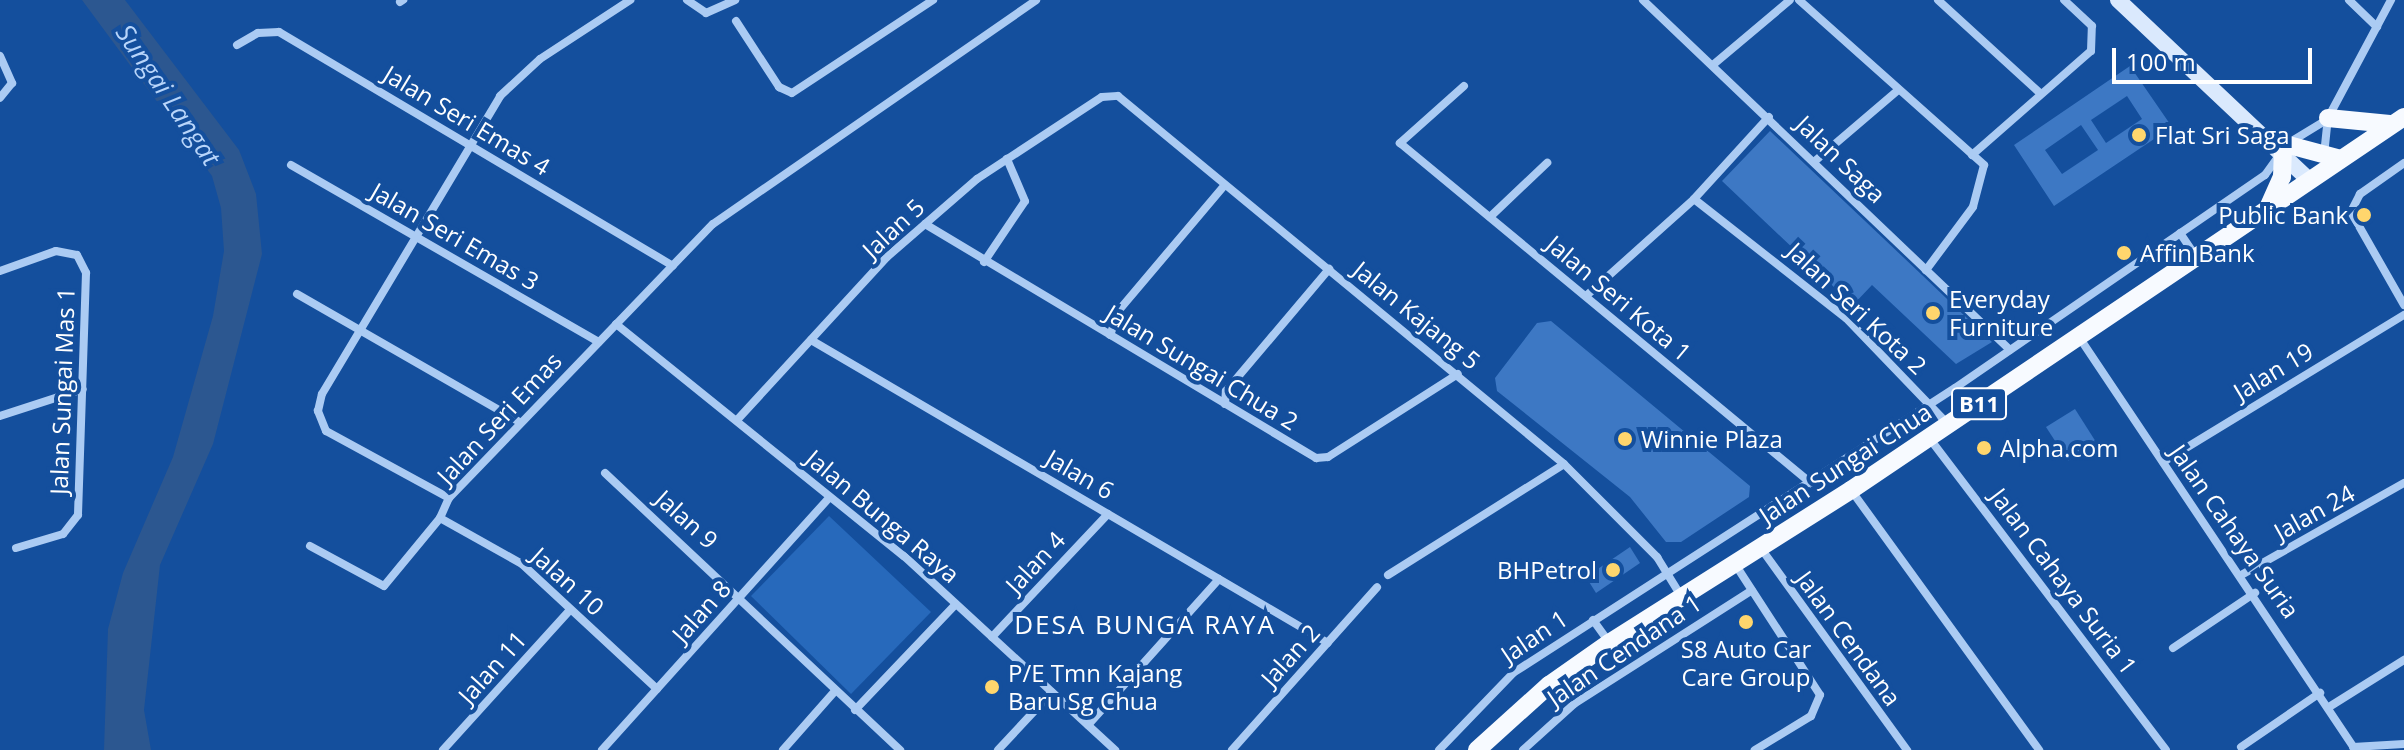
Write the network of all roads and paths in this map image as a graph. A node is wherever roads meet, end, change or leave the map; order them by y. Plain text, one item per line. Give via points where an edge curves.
1 (630, 0) edge
2 (687, 0) edge
3 (735, 0) edge
4 (933, 0) edge
5 (1036, 0) edge
6 (1643, 0) edge
7 (1790, 0) edge
8 (1799, 0) edge
9 (1938, 0) edge
10 (2064, 0) edge
11 (2118, 0) edge
12 (2349, 0) edge
13 (2391, 0) edge
14 (736, 21) dead end
15 (2377, 27) junction
16 (237, 45) dead end
17 (0, 56) edge
18 (1714, 64) junction
19 (1464, 86) dead end
20 (1898, 90) junction
21 (2040, 93) junction
22 (4, 97) edge
23 (1102, 97) joint
24 (1769, 117) junction
25 (2328, 118) junction
26 (2398, 121) edge
27 (469, 143) junction
28 (2278, 146) junction
29 (1972, 155) junction
30 (1007, 159) junction
31 (1815, 161) junction
32 (1547, 163) dead end
33 (2404, 163) edge
34 (291, 165) dead end
35 (2324, 166) junction
36 (1224, 186) junction
37 (1694, 199) junction
38 (2266, 210) junction
39 (1490, 217) junction
40 (925, 224) junction
41 (2180, 233) junction
42 (415, 235) junction
43 (2196, 257) junction
44 (984, 262) junction
45 (673, 266) junction
46 (1329, 269) junction
47 (1926, 270) junction
48 (0, 271) edge
49 (297, 294) dead end
50 (1586, 296) junction
51 (2404, 305) edge
52 (2404, 315) edge
53 (616, 324) junction
54 (361, 328) junction
55 (1110, 335) junction
56 (2079, 337) junction
57 (811, 340) junction
58 (599, 342) junction
59 (2010, 350) junction
60 (1458, 374) junction
61 (83, 389) junction
62 (1225, 404) junction
63 (1930, 405) junction
64 (0, 416) edge
65 (738, 419) junction
66 (521, 423) junction
67 (1948, 424) junction
68 (1929, 438) junction
69 (2163, 462) junction
70 (1564, 464) junction
71 (605, 473) dead end
72 (2404, 483) edge
73 (1812, 484) junction
74 (1851, 490) junction
75 (449, 498) junction
76 (829, 498) junction
77 (1108, 514) junction
78 (440, 518) junction
79 (310, 546) dead end
80 (1760, 547) junction
81 (16, 548) dead end
82 (1735, 563) junction
83 (1667, 571) junction
84 (2243, 574) junction
85 (1388, 575) dead end
86 (1219, 579) junction
87 (1377, 587) dead end
88 (1752, 590) junction
89 (2255, 593) junction
90 (1681, 596) junction
91 (739, 599) junction
92 (956, 604) junction
93 (570, 610) junction
94 (1593, 620) junction
95 (992, 637) junction
96 (1328, 643) junction
97 (1609, 643) junction
98 (2173, 648) dead end
99 (2404, 660) edge
100 (657, 689) junction
101 (835, 691) junction
102 (1052, 692) junction
103 (2320, 693) junction
104 (2329, 707) junction
105 (855, 710) junction
106 (1088, 725) junction
107 (2404, 744) edge
108 (2241, 747) dead end
109 (2354, 749) edge
110 (443, 750) edge
111 (602, 750) edge
112 (783, 750) edge
113 (900, 750) edge
114 (998, 750) edge
115 (1115, 750) edge
116 (1232, 750) edge
117 (1439, 750) edge
118 (1477, 750) edge
119 (1523, 750) edge
120 (1755, 750) edge
121 (1907, 750) edge
122 (2039, 750) edge
123 (2166, 750) edge

1 - 27 street via 523,73
2 - 3 street via 706,13
4 - 14 street via 792,93 779,87
5 - 45 street, Jalan Seri Emas via 748,196
6 - 18 street, Jalan Saga
7 - 18 street
8 - 20 street
9 - 21 street
10 - 21 street via 2095,33 2091,51
11 - 28 street
12 - 15 street
13 - 15 street
15 - 25 street
16 - 27 street, Jalan Seri Emas 4 via 258,33 279,32
17 - 22 street via 12,83
18 - 24 street, Jalan Saga
19 - 39 street, Jalan Seri Kota 1 via 1400,143
20 - 29 street
20 - 31 street
21 - 29 street
23 - 30 street, Jalan 5
23 - 36 street, Jalan Kajang 5 via 1118,96
24 - 31 street, Jalan Saga
24 - 37 street
25 - 26 main road
25 - 28 street
25 - 35 street
26 - 35 main road, Jalan Sungai Chua / B11
27 - 42 street
27 - 45 street, Jalan Seri Emas 4
28 - 35 main road
28 - 35 street
28 - 38 main road via 2282,177
28 - 41 street, Jalan 1 via 2265,175
29 - 47 street via 1984,165 1981,190
30 - 40 street, Jalan 5
30 - 44 street via 1025,201
31 - 47 street, Jalan Saga
32 - 39 street
33 - 51 street via 2360,194 2352,219
34 - 42 street, Jalan Seri Emas 3
35 - 38 main road, Jalan Sungai Chua / B11
36 - 46 street, Jalan Kajang 5
36 - 55 street via 1120,309
37 - 50 street
37 - 63 street, Jalan Seri Kota 2 via 1823,298
38 - 43 main road, Jalan Sungai Chua / B11
39 - 50 street, Jalan Seri Kota 1
40 - 44 street, Jalan Sungai Chua 2
40 - 57 street, Jalan 5
41 - 43 street
41 - 59 street, Jalan 1
42 - 54 street
42 - 58 street, Jalan Seri Emas 3
43 - 56 main road, Jalan Sungai Chua / B11
44 - 55 street, Jalan Sungai Chua 2
45 - 53 street, Jalan Seri Emas
46 - 60 street, Jalan Kajang 5
46 - 62 street via 1226,391
47 - 59 street, Jalan Saga
48 - 61 street, Jalan Sungai Mas 1 via 56,251 77,255 86,273
49 - 54 street
50 - 73 street, Jalan Seri Kota 1
52 - 69 street, Jalan 19
53 - 58 street, Jalan Seri Emas
53 - 65 street, Jalan Bunga Raya
54 - 66 street
54 - 75 street via 318,411 326,431
55 - 62 street, Jalan Sungai Chua 2
56 - 67 main road, Jalan Sungai Chua / B11
56 - 69 street, Jalan Cahaya Suria
57 - 65 street, Jalan 5
57 - 77 street, Jalan 6
58 - 66 street, Jalan Seri Emas
59 - 63 street, Jalan 1
60 - 62 street, Jalan Sungai Chua 2 via 1328,457 1316,458
60 - 70 street, Jalan Kajang 5
61 - 64 street
61 - 81 street, Jalan Sungai Mas 1 via 78,515 63,534
63 - 67 street, Jalan Seri Kota 2
63 - 73 street, Jalan 1
65 - 76 street, Jalan Bunga Raya
66 - 75 street, Jalan Seri Emas
67 - 68 main road, Jalan Sungai Chua / B11
68 - 74 main road, Jalan Sungai Chua / B11
68 - 123 street, Jalan Cahaya Suria 1
69 - 84 street, Jalan Cahaya Suria
70 - 83 street, Jalan Kajang 5
70 - 85 street
71 - 91 street, Jalan 9
72 - 84 street, Jalan 24
73 - 83 street, Jalan 1
74 - 80 main road, Jalan Sungai Chua / B11
74 - 122 street
75 - 78 street, Jalan Seri Emas
76 - 91 street, Jalan 8
76 - 92 street, Jalan Bunga Raya
77 - 86 street, Jalan 6
77 - 95 street, Jalan 4
78 - 79 street, Jalan Seri Emas via 384,586
78 - 93 street, Jalan 10 via 522,564
80 - 82 main road, Jalan Sungai Chua / B11
80 - 121 street, Jalan Cendana
82 - 88 street
82 - 90 main road, Jalan Sungai Chua / B11
83 - 90 street, Jalan Kajang 5
83 - 94 street, Jalan 1
84 - 89 street, Jalan Cahaya Suria
86 - 96 street, Jalan 6
86 - 106 street
87 - 96 street, Jalan 2
88 - 119 street, Jalan Cendana 1 via 1574,704
88 - 120 street via 1815,680 1817,709
89 - 98 street
89 - 103 street, Jalan Cahaya Suria
90 - 97 main road, Jalan Sungai Chua / B11
91 - 100 street, Jalan 8
91 - 101 street
92 - 95 street, Jalan Bunga Raya
92 - 105 street
93 - 100 street, Jalan 10
93 - 110 street, Jalan 11
94 - 97 street
94 - 117 street, Jalan 1 via 1513,673
95 - 102 street, Jalan Bunga Raya
96 - 116 street, Jalan 2
97 - 118 main road, Jalan Sungai Chua / B11 via 1541,691
99 - 104 street
100 - 111 street, Jalan 8
101 - 105 street
101 - 112 street
102 - 106 street, Jalan Bunga Raya
102 - 114 street
103 - 104 street, Jalan Cahaya Suria
103 - 108 street
104 - 109 street, Jalan Cahaya Suria
105 - 113 street
106 - 115 street, Jalan Bunga Raya
107 - 109 street

